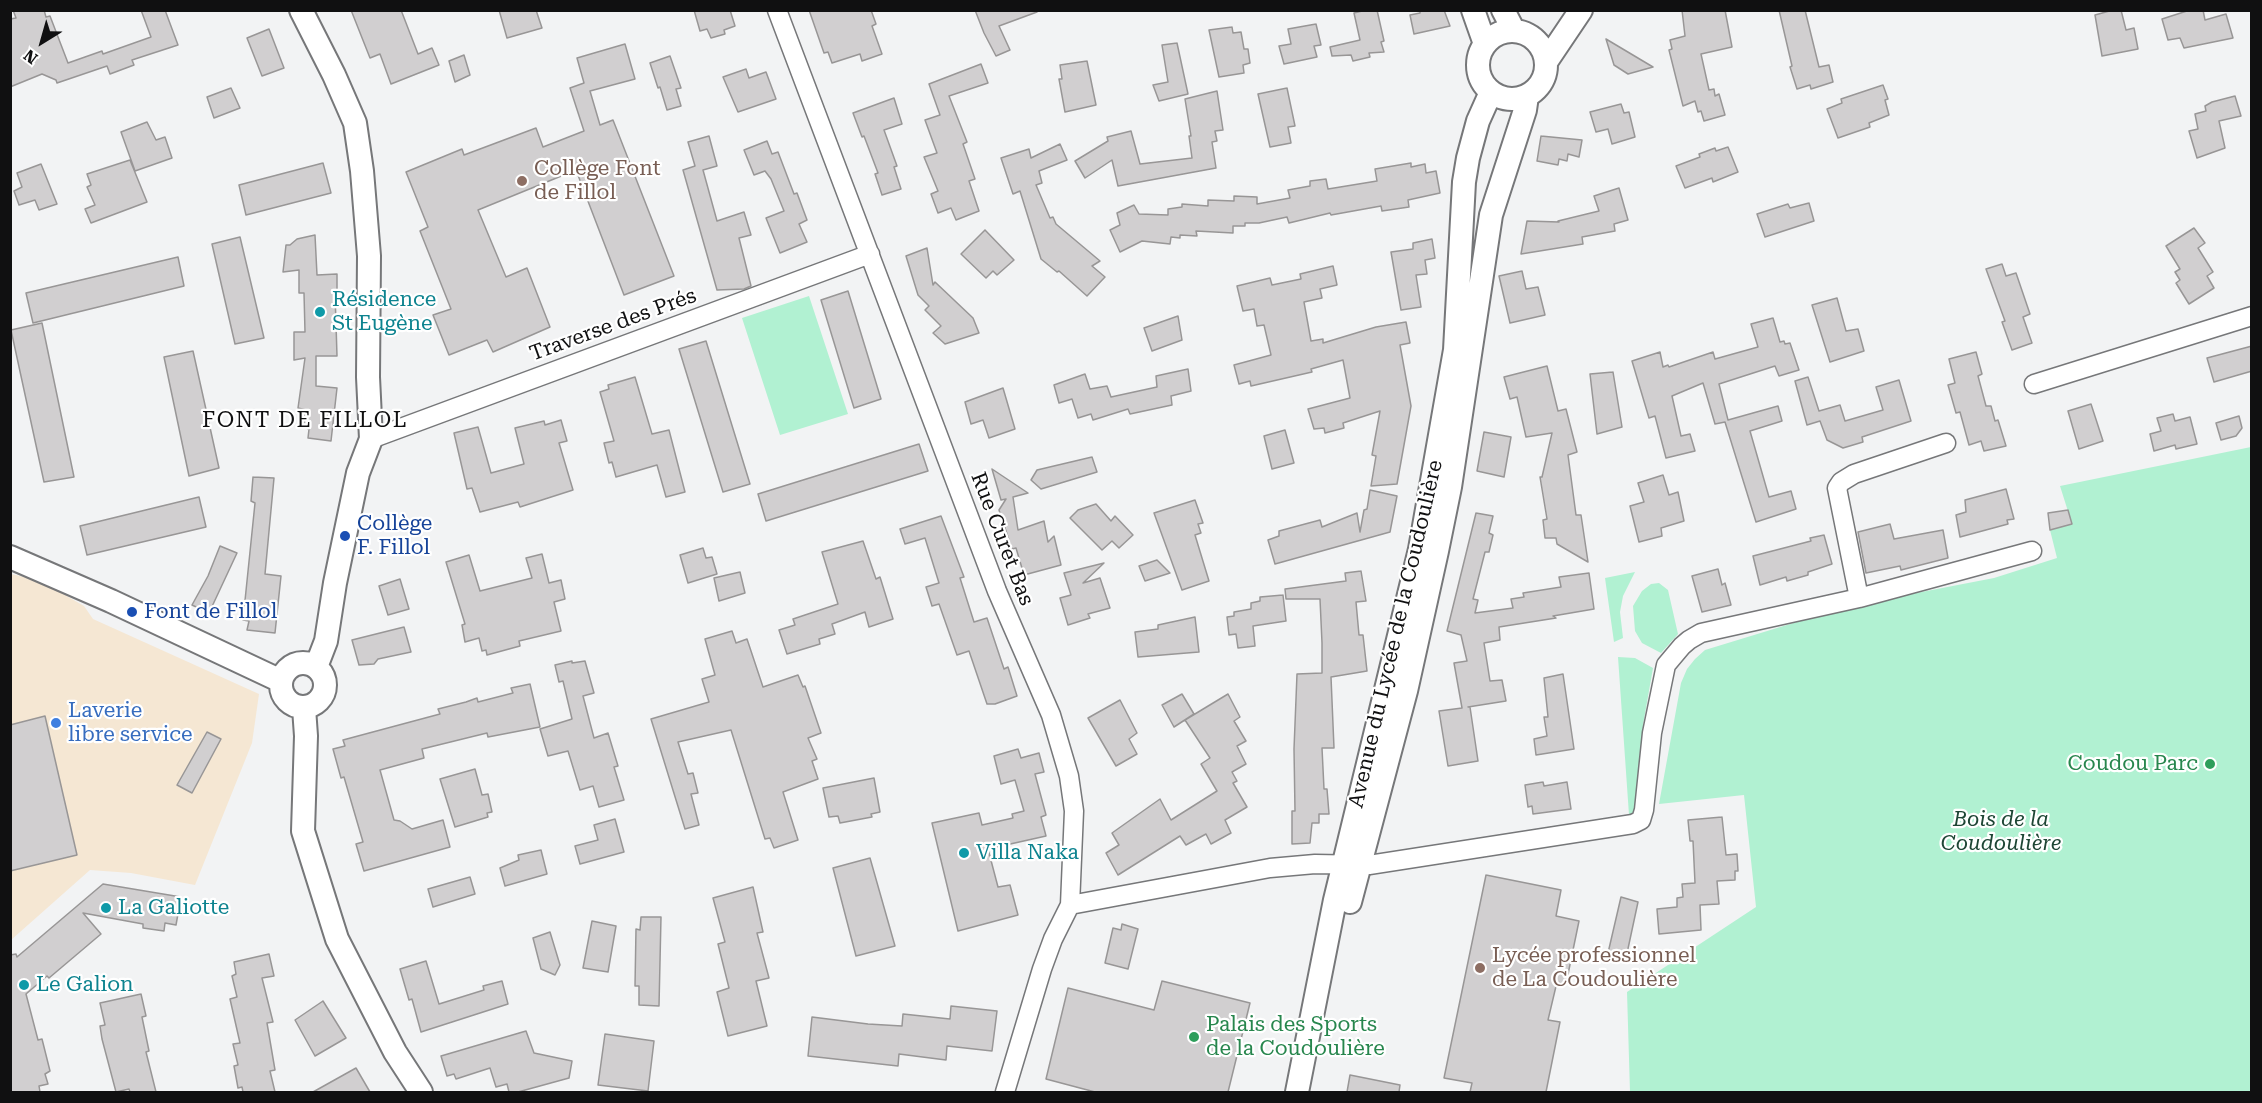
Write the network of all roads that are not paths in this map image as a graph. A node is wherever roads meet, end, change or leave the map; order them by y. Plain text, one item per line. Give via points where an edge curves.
1 (301, 10) edge
2 (777, 10) edge
3 (1473, 10) edge
4 (1503, 10) edge
5 (1576, 19) edge
6 (1522, 34) junction
7 (1485, 44) junction
8 (1546, 62) junction
9 (1491, 92) junction
10 (1527, 96) junction
11 (870, 254) junction
12 (2252, 316) edge
13 (2034, 384) dead end
14 (371, 439) junction
15 (1946, 443) dead end
16 (2032, 551) dead end
17 (10, 557) edge
18 (1859, 598) junction
19 (316, 667) junction
20 (281, 681) junction
21 (304, 708) junction
22 (1352, 865) junction
23 (1070, 905) junction
24 (421, 1092) edge
25 (1005, 1092) edge
26 (1297, 1092) edge

1 - 14 street via 355,123 363,171 369,256
2 - 11 street, Rue Curet Bas
3 - 7 street
4 - 6 street
5 - 6 street via 1549,35
5 - 8 street
6 - 7 street via 1494,36
6 - 8 street via 1538,43
7 - 9 street via 1478,69
8 - 10 street via 1542,82
9 - 10 street via 1509,99
9 - 22 street, Avenue du Lycée de la Coudoulière via 1478,121 1464,182 1455,350 1420,549
10 - 22 street, Avenue du Lycée de la Coudoulière via 1491,215 1448,497 1406,691
11 - 14 street, Traverse des Prés
11 - 23 street, Rue Curet Bas via 997,591 1051,715 1069,776 1074,811
12 - 13 street
14 - 19 street via 358,473 326,641
15 - 18 street via 1846,477 1837,488
16 - 18 street
17 - 20 street
18 - 22 street via 1701,633 1682,646 1666,665 1652,733 1644,810 1641,820 1634,824
19 - 20 street via 297,664 287,670
19 - 21 street via 325,681 324,695 316,704
20 - 21 street via 286,700
21 - 24 street via 303,831 337,939 395,1052
22 - 23 street via 1270,868
22 - 26 street, Avenue du Lycée de la Coudoulière via 1350,905 1315,999
23 - 25 street, Rue Curet Bas via 1042,969

